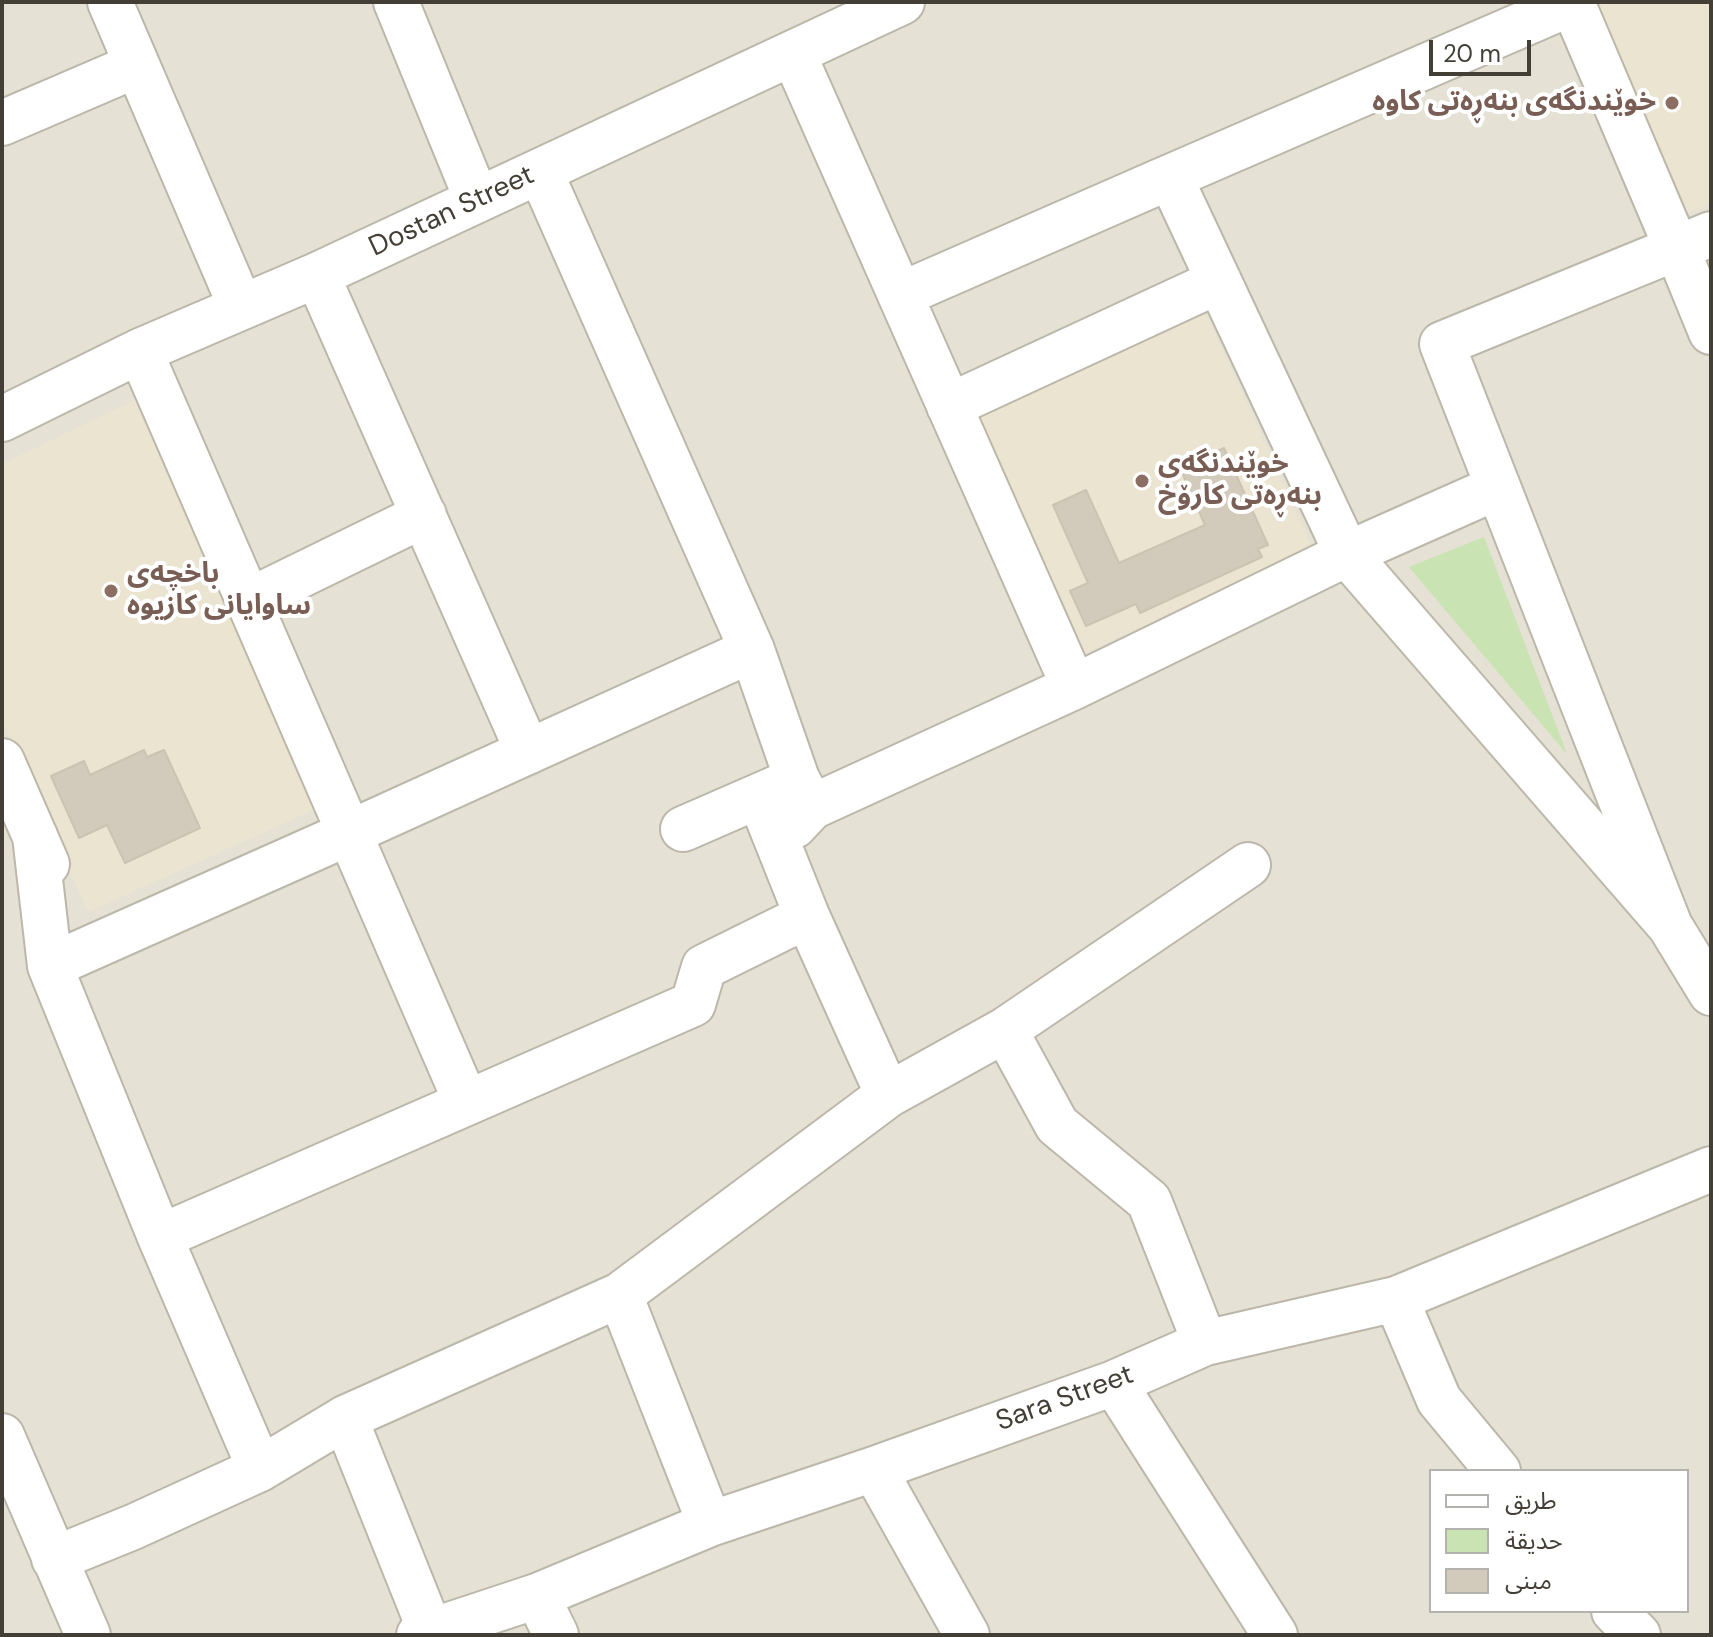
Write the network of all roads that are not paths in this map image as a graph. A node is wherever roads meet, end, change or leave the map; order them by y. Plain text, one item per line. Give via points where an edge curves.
1 (110, 2) edge
2 (396, 2) edge
3 (902, 2) edge
4 (1572, 3) edge
5 (793, 53) junction
6 (137, 65) junction
7 (2, 123) edge
8 (540, 171) junction
9 (1170, 177) junction
10 (477, 200) junction
11 (1694, 241) edge
12 (317, 275) junction
13 (1219, 281) junction
14 (900, 295) junction
15 (241, 307) junction
16 (1711, 332) edge
17 (140, 351) junction
18 (949, 406) junction
19 (2, 419) edge
20 (1498, 487) junction
21 (424, 515) junction
22 (1347, 554) junction
23 (248, 601) junction
24 (752, 650) junction
25 (1074, 687) junction
26 (528, 752) junction
27 (2, 761) edge
28 (790, 802) junction
29 (683, 829) dead end
30 (349, 833) junction
31 (1248, 865) dead end
32 (807, 916) junction
33 (1670, 926) junction
34 (68, 958) junction
35 (1711, 993) edge
36 (1005, 1030) junction
37 (888, 1095) junction
38 (466, 1102) junction
39 (1711, 1169) edge
40 (160, 1237) junction
41 (620, 1295) junction
42 (1396, 1299) junction
43 (1205, 1343) junction
44 (1114, 1383) junction
45 (345, 1418) junction
46 (2, 1436) edge
47 (260, 1469) junction
48 (874, 1469) junction
49 (1496, 1469) edge
50 (12, 1483) edge
51 (710, 1524) junction
52 (54, 1559) junction
53 (537, 1596) junction
54 (1616, 1613) edge
55 (424, 1633) edge
56 (88, 1635) edge
57 (556, 1635) edge
58 (967, 1635) edge
59 (1275, 1635) edge
60 (1638, 1635) edge

1 - 6 street
2 - 10 street
3 - 5 street, Dostan Street
4 - 9 street
4 - 11 street
5 - 8 street, Dostan Street
5 - 14 street
6 - 7 street
6 - 15 street
8 - 10 street, Dostan Street
8 - 24 street
9 - 13 street
9 - 14 street
10 - 12 street, Dostan Street
11 - 16 street
11 - 20 street via 1442,344
12 - 15 street, Dostan Street
12 - 21 street
13 - 18 street
13 - 22 street
14 - 18 street
15 - 17 street, Dostan Street
17 - 19 street, Dostan Street
17 - 23 street
18 - 25 street
20 - 22 street
20 - 33 street
21 - 23 street
21 - 26 street
22 - 25 street
22 - 33 street
23 - 30 street
24 - 26 street
24 - 28 street
25 - 28 street
26 - 30 street
27 - 34 street via 35,836
28 - 29 street
28 - 32 street
30 - 34 street
30 - 38 street
31 - 36 street
32 - 37 street
32 - 38 street via 704,967 693,1004
33 - 35 street
34 - 40 street
36 - 37 street
36 - 43 street via 1057,1125 1149,1201
37 - 41 street
38 - 40 street
39 - 42 street, Sara Street
40 - 47 street
41 - 45 street
41 - 51 street
42 - 43 street, Sara Street
42 - 49 street via 1439,1400
43 - 44 street, Sara Street
44 - 48 street, Sara Street
44 - 59 street
45 - 47 street
45 - 55 street
46 - 50 street
47 - 52 street
48 - 51 street, Sara Street
48 - 58 street
50 - 52 street
51 - 53 street, Sara Street
52 - 56 street
53 - 55 street, Sara Street
53 - 57 street
54 - 60 street

